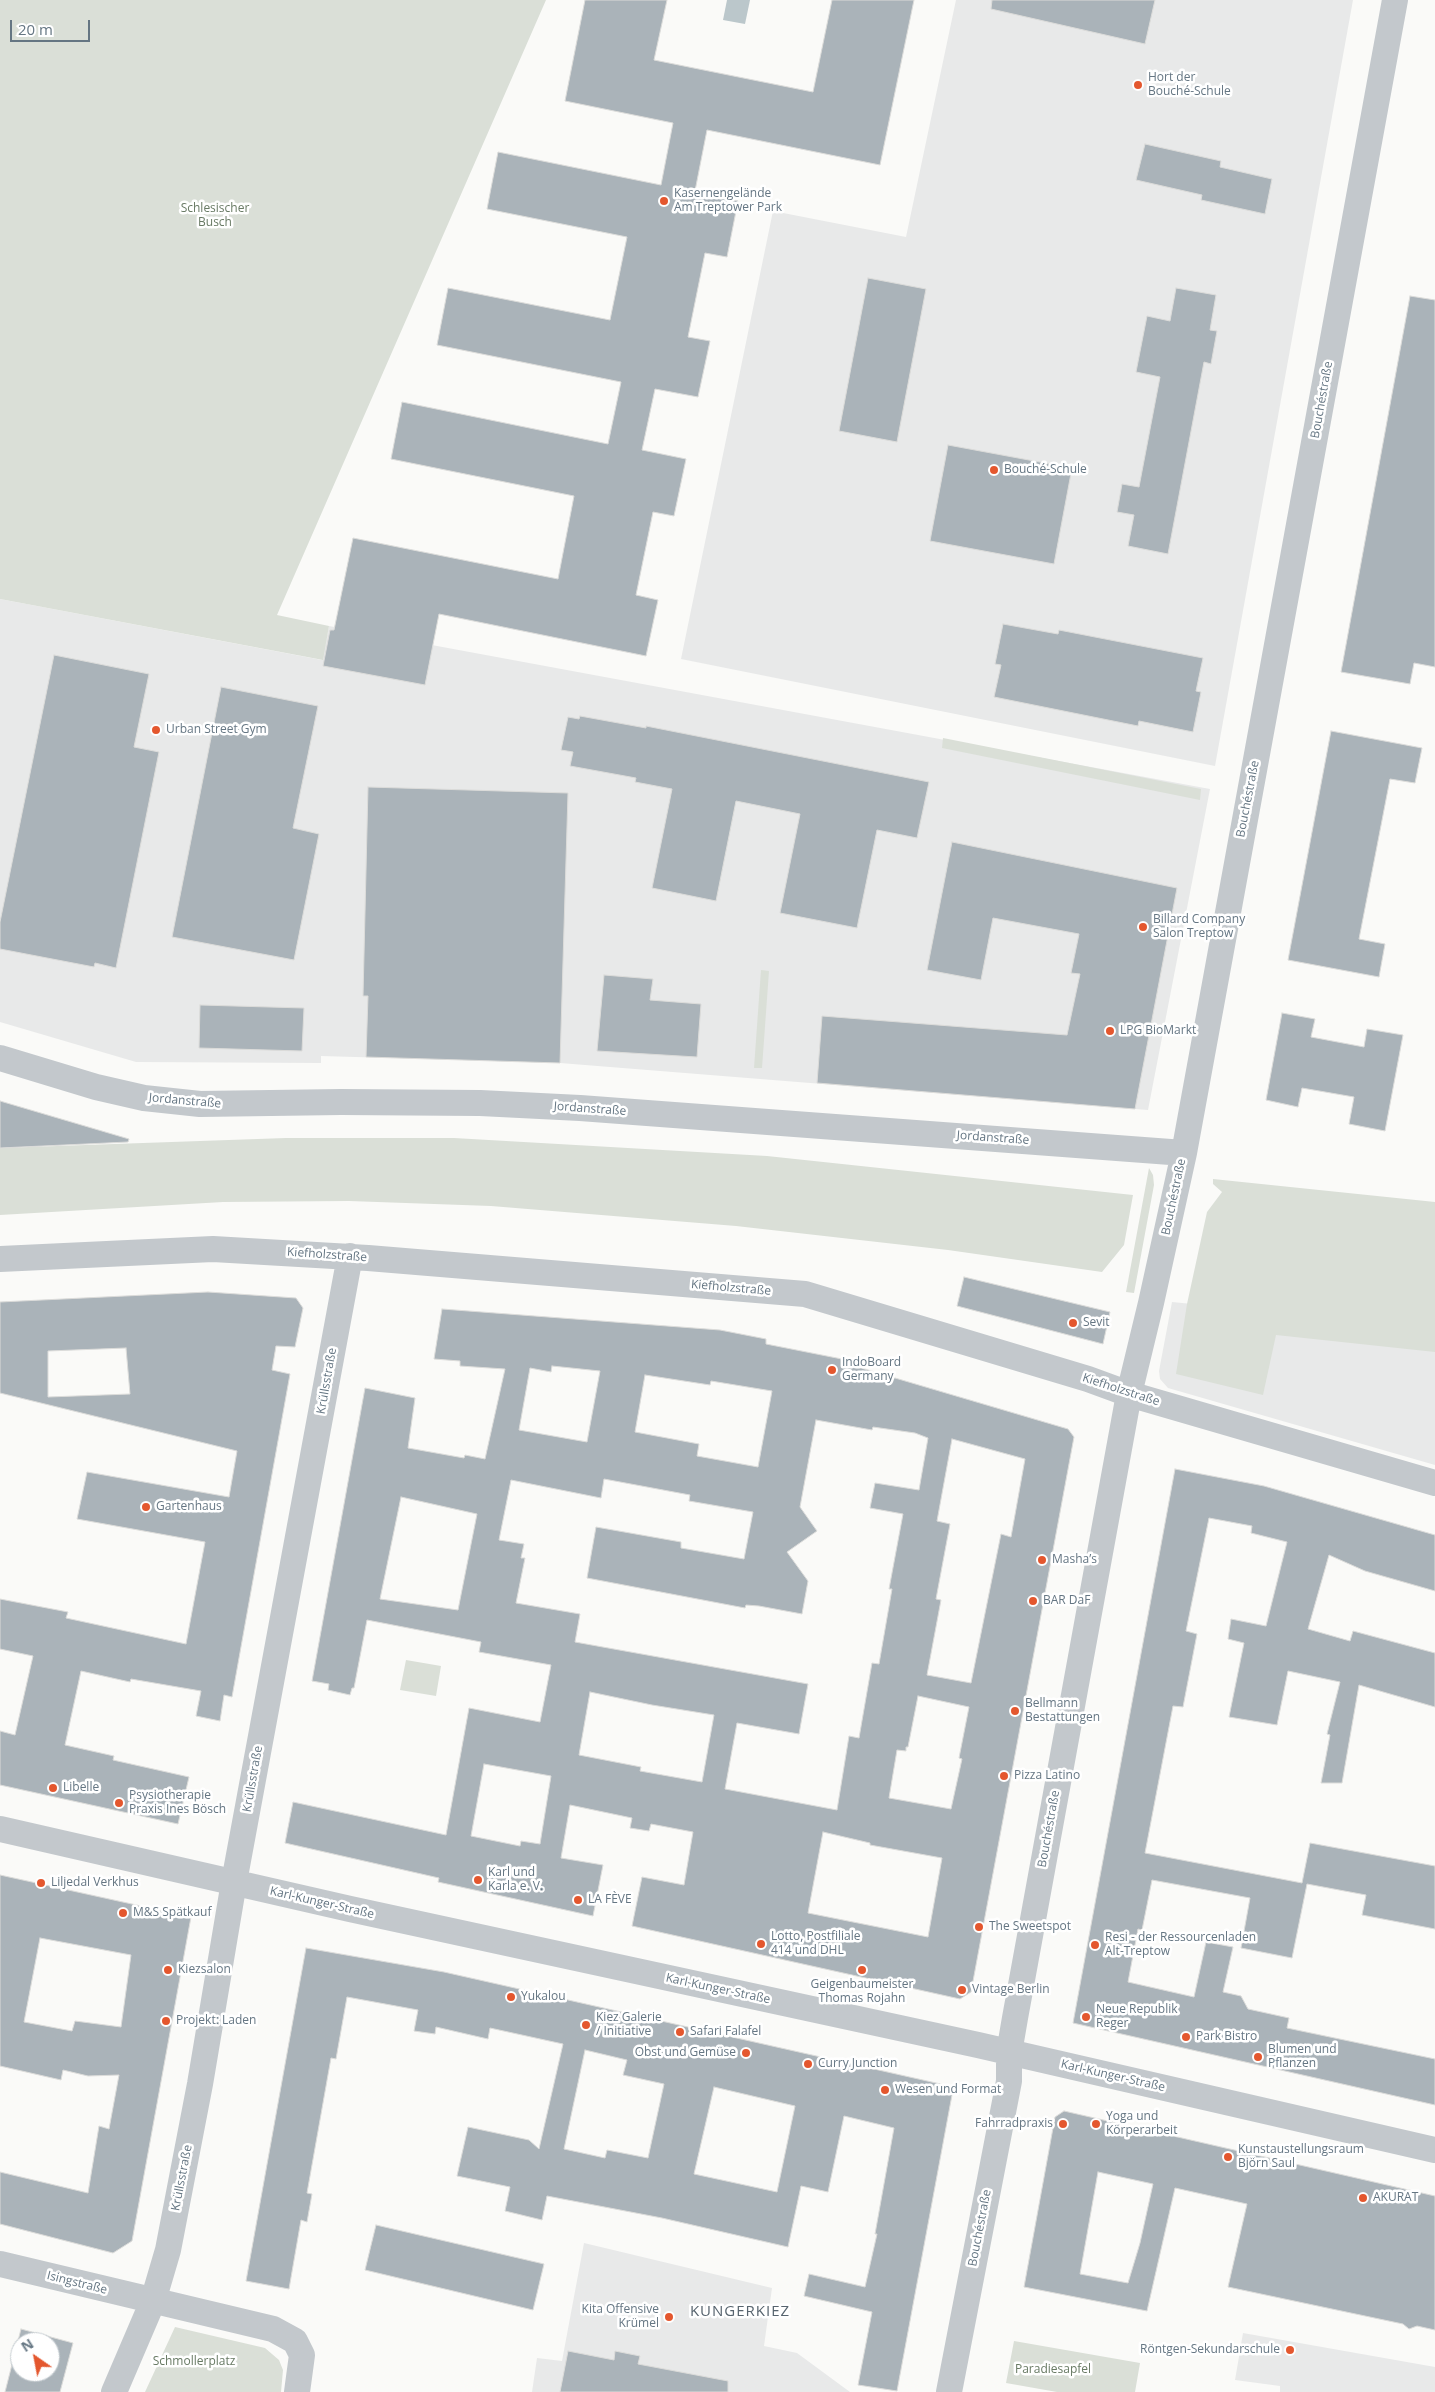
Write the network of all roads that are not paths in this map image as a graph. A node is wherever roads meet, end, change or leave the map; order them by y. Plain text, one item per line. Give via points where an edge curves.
1 (1395, 0) edge
2 (0, 1058) edge
3 (1184, 1153) junction
4 (350, 1256) junction
5 (0, 1259) edge
6 (1129, 1394) junction
7 (1435, 1483) edge
8 (0, 1829) edge
9 (234, 1882) junction
10 (1010, 2053) junction
11 (1435, 2150) edge
12 (0, 2264) edge
13 (153, 2301) junction
14 (114, 2392) edge
15 (297, 2392) edge
16 (949, 2392) edge

1 - 3 street, Bouchéstraße
2 - 3 street, Jordanstraße via 96,1087 144,1098 200,1104 480,1103
3 - 6 street, Bouchéstraße
4 - 5 street, Kiefholzstraße via 213,1249
4 - 6 street, Kiefholzstraße via 805,1294
4 - 9 street, Krüllsstraße
6 - 7 street, Kiefholzstraße
6 - 10 street, Bouchéstraße
8 - 9 street, Karl-Kunger-Straße
9 - 10 street, Karl-Kunger-Straße
9 - 13 street, Krüllsstraße via 168,2250
10 - 11 street, Karl-Kunger-Straße
10 - 16 street, Bouchéstraße via 1009,2080
12 - 13 street, Isingstraße
13 - 14 street
13 - 15 street via 273,2329 295,2341 302,2355

